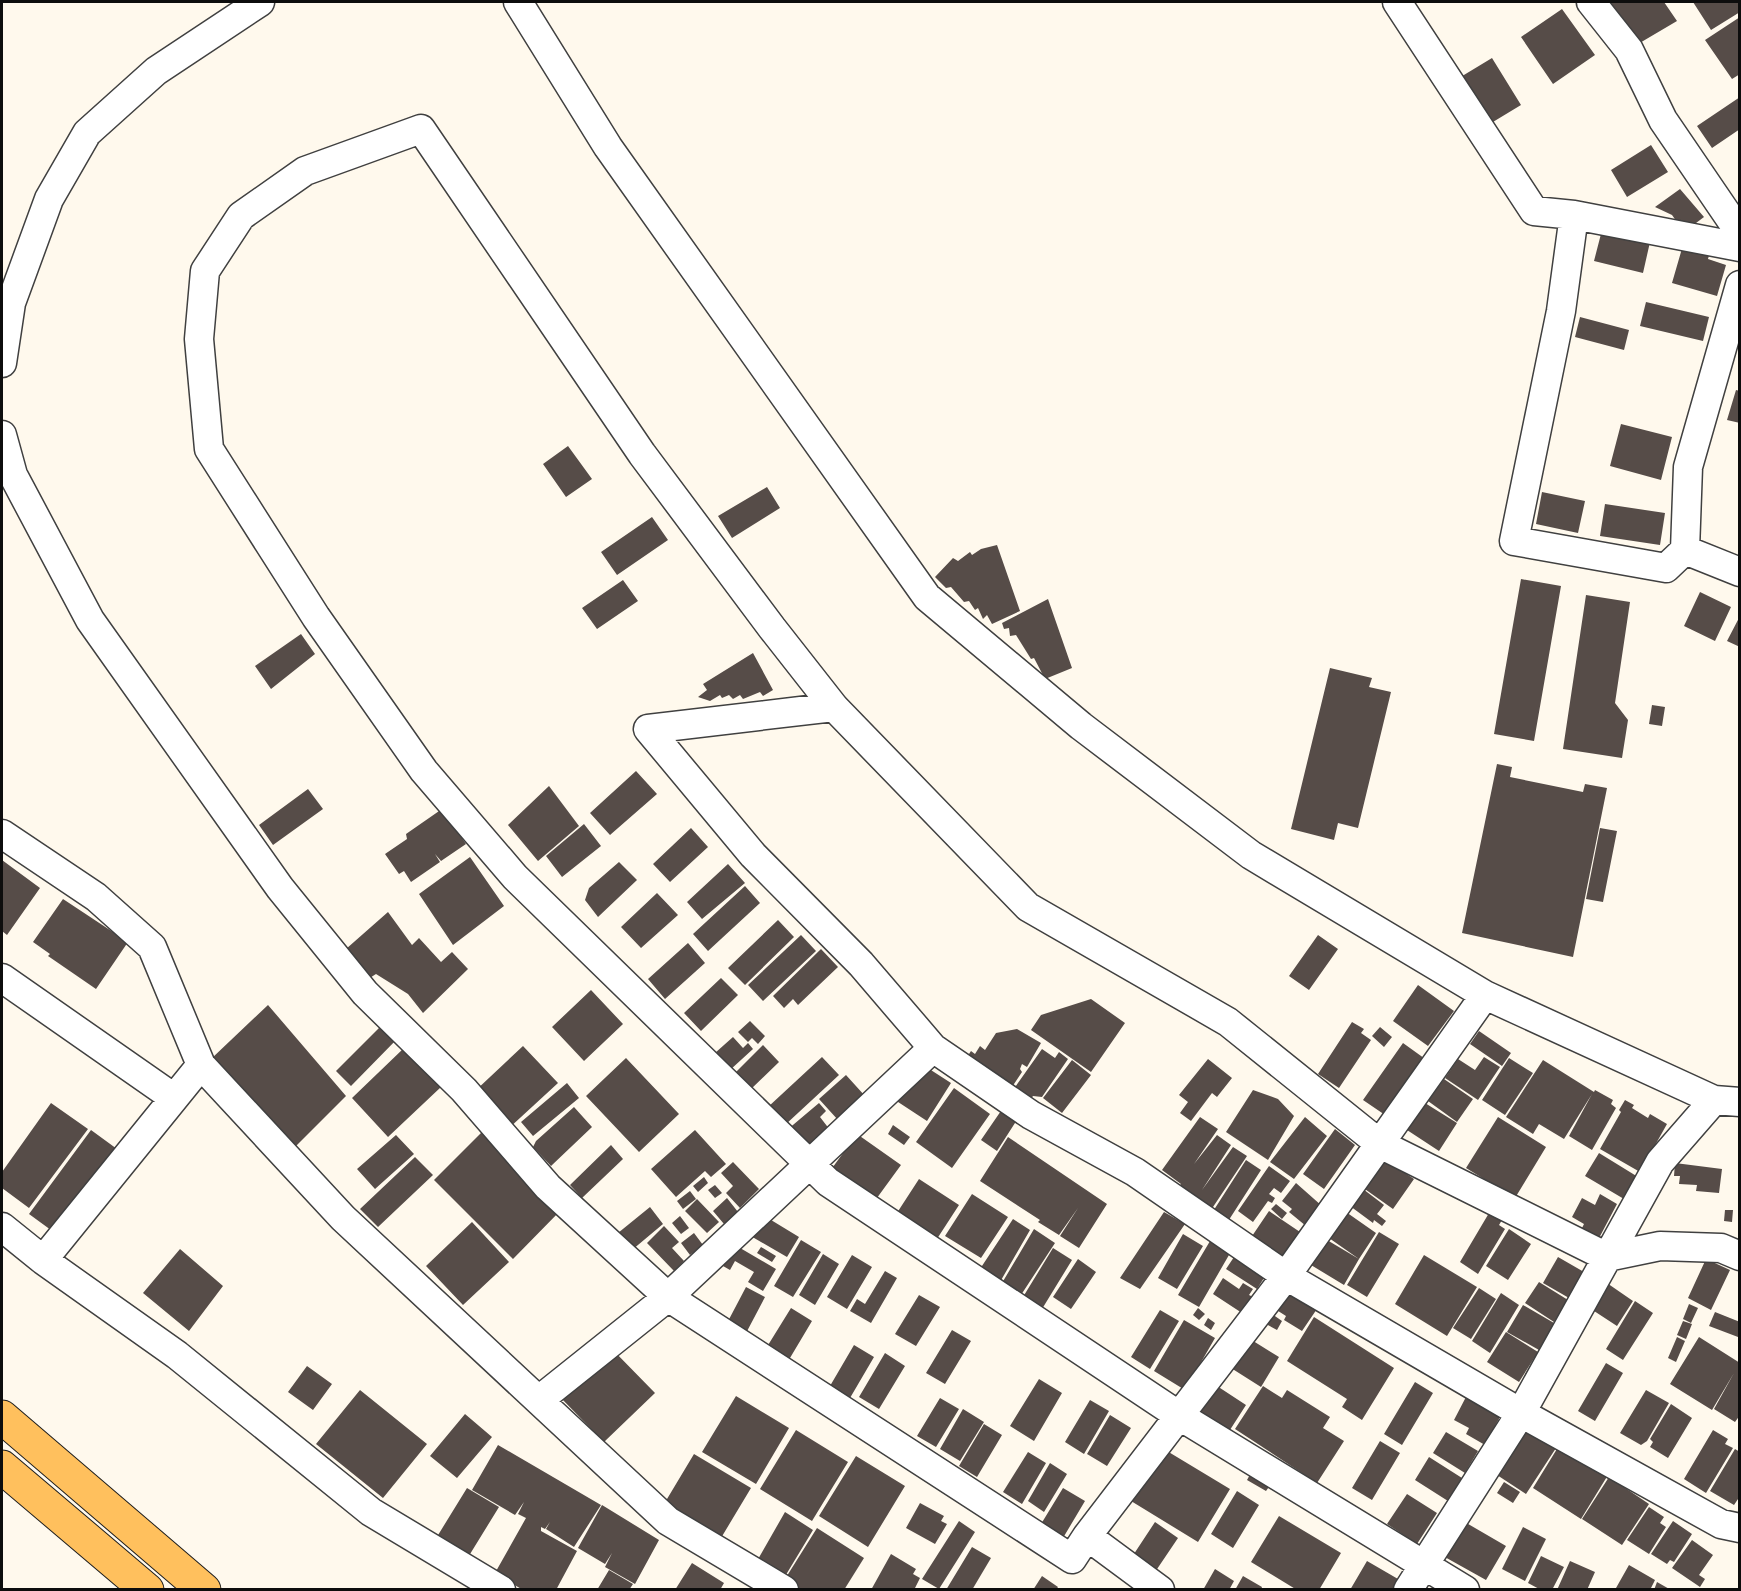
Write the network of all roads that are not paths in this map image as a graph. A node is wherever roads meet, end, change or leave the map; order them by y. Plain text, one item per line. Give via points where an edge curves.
1 (260, 2) edge
2 (518, 2) edge
3 (1397, 2) edge
4 (1591, 2) edge
5 (1574, 215) junction
6 (1740, 233) edge
7 (1740, 247) edge
8 (1740, 285) edge
9 (2, 363) edge
10 (2, 435) edge
11 (1685, 550) junction
12 (1740, 572) edge
13 (834, 707) junction
14 (2, 834) edge
15 (2, 978) edge
16 (1485, 995) junction
17 (933, 1048) junction
18 (201, 1065) junction
19 (174, 1098) junction
20 (1727, 1101) edge
21 (1380, 1144) junction
22 (809, 1162) junction
23 (2, 1227) edge
24 (1740, 1256) edge
25 (1607, 1257) junction
26 (43, 1260) junction
27 (1286, 1276) junction
28 (668, 1297) junction
29 (539, 1400) junction
30 (1521, 1413) junction
31 (1178, 1414) junction
32 (2, 1417) edge
33 (2, 1467) edge
34 (1740, 1528) edge
35 (1087, 1536) junction
36 (1424, 1565) junction
37 (147, 1590) edge
38 (204, 1590) edge
39 (501, 1590) edge
40 (784, 1590) edge
41 (1160, 1590) edge
42 (1408, 1590) edge
43 (1465, 1590) edge

1 - 9 street via 156,71 87,133 49,200 11,303
2 - 16 street via 609,147 927,597 1081,726 1251,855
3 - 5 street via 1534,211
4 - 6 street via 1629,50 1663,120
5 - 7 street
5 - 11 street via 1561,311 1514,541 1666,568
8 - 11 street via 1688,467
10 - 28 street via 13,475 90,620 280,888 365,993 464,1090 548,1187
11 - 12 street
13 - 17 street via 648,729 753,855 861,964
13 - 21 street via 1028,907 1228,1022
13 - 22 street via 642,454 421,129 305,171 241,216 205,271 199,339 209,449 316,617 424,771 515,877
14 - 18 street via 96,897 152,947
15 - 19 street
16 - 20 street
16 - 21 street
17 - 22 street
17 - 27 street via 1031,1115 1135,1172
18 - 19 street
18 - 29 street via 343,1218
19 - 26 street
20 - 25 street via 1660,1162
21 - 25 street
21 - 27 street
22 - 28 street
22 - 31 street via 828,1182
23 - 26 street
24 - 25 street via 1721,1248 1660,1246
25 - 30 street
26 - 39 street via 177,1355 371,1512
27 - 30 street
27 - 31 street
28 - 29 street
28 - 35 street via 1072,1559
29 - 40 street via 668,1521
30 - 34 street via 1721,1524
30 - 36 street
31 - 35 street
31 - 36 street
32 - 38 main road
33 - 37 main road
35 - 41 street
36 - 42 street
36 - 43 street

